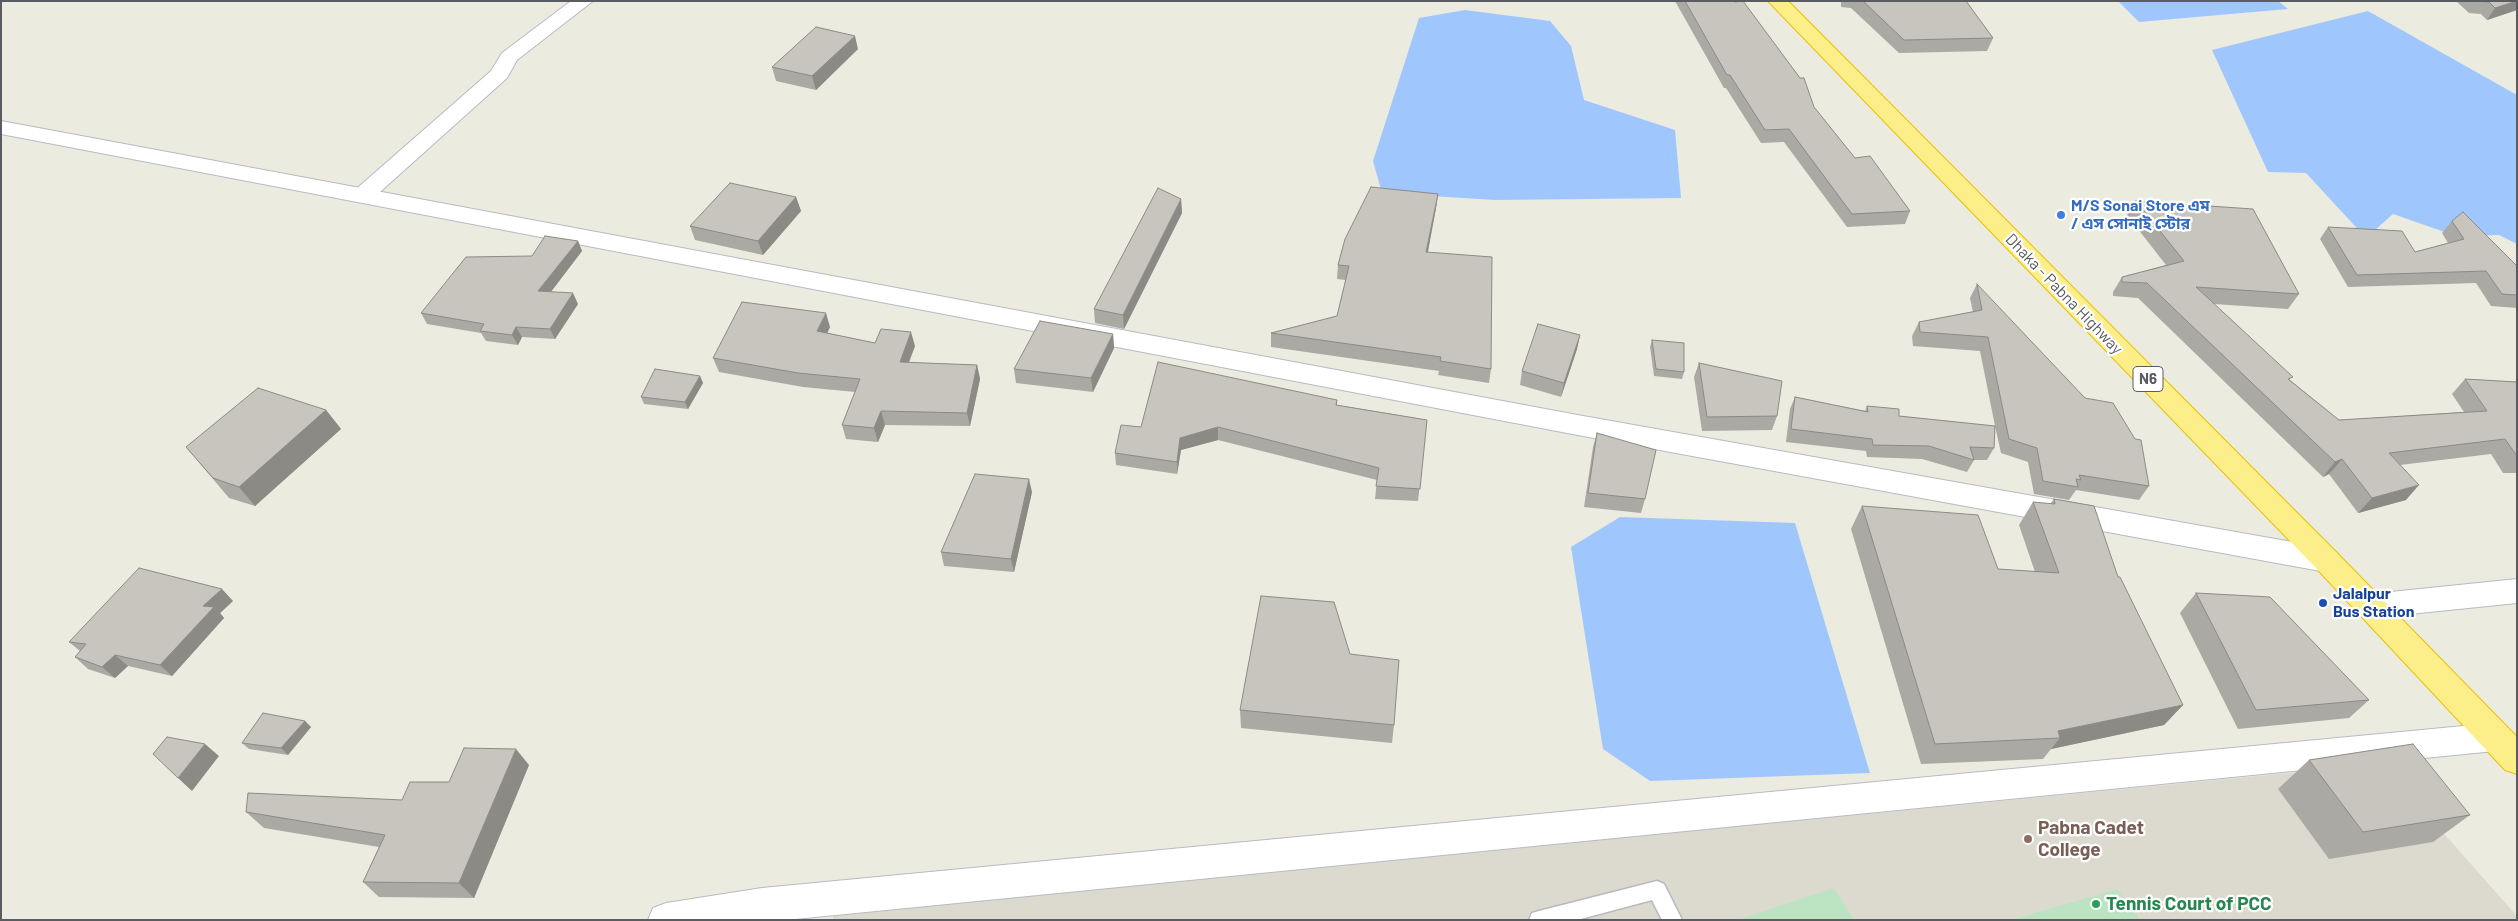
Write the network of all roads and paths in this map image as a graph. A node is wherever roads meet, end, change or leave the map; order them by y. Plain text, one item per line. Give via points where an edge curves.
1 (584, 1) edge
2 (1777, 1) edge
3 (1, 127) edge
4 (363, 195) junction
5 (2326, 560) junction
6 (2517, 590) edge
7 (2371, 606) junction
8 (2506, 748) edge
9 (762, 912) edge
10 (666, 920) edge
11 (1539, 920) edge
12 (1672, 920) edge

1 - 4 street via 509,57 500,74
2 - 5 highway, Dhaka - Pabna Highway / N6
3 - 4 street
4 - 5 street via 1583,426
5 - 7 highway, Dhaka - Pabna Highway / N6
6 - 7 street
7 - 8 highway, Dhaka - Pabna Highway / N6
8 - 9 street
9 - 10 street
11 - 12 lane via 1657,890

